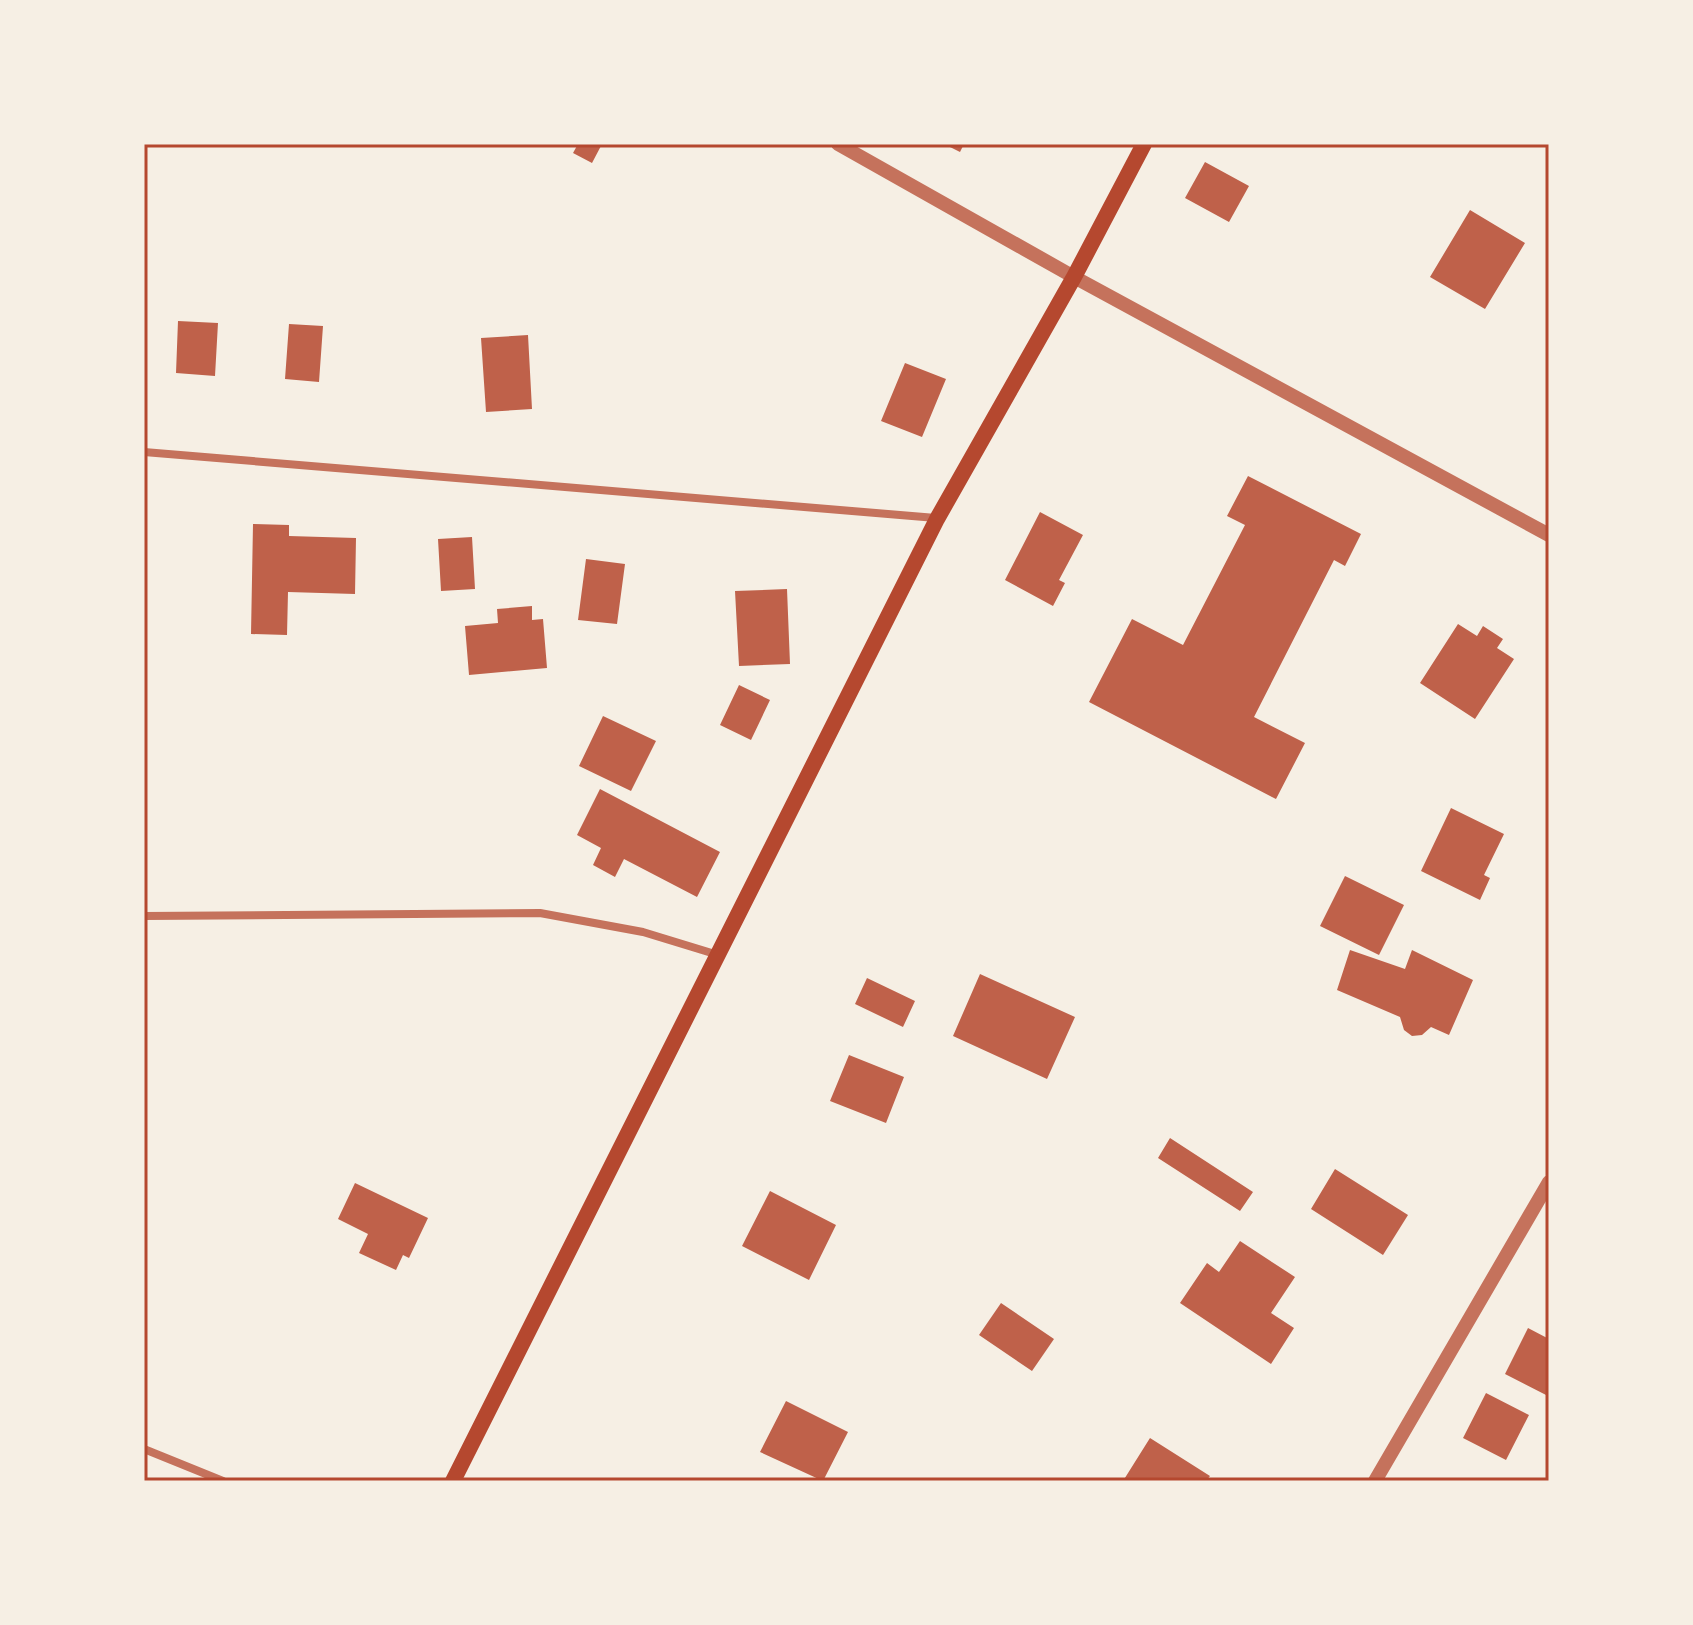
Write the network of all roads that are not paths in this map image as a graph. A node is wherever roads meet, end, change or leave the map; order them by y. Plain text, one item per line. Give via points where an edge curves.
1 (838, 144) edge
2 (1144, 144) edge
3 (1074, 277) junction
4 (144, 452) edge
5 (937, 519) junction
6 (1549, 535) edge
7 (144, 916) edge
8 (715, 954) junction
9 (1549, 1182) edge
10 (144, 1449) edge
11 (223, 1481) edge
12 (453, 1481) edge
13 (1375, 1481) edge

1 - 3 street
2 - 3 main road
3 - 5 main road
3 - 6 street
4 - 5 street
5 - 8 main road
7 - 8 street via 540,913 643,932
8 - 12 main road
9 - 13 street
10 - 11 street

